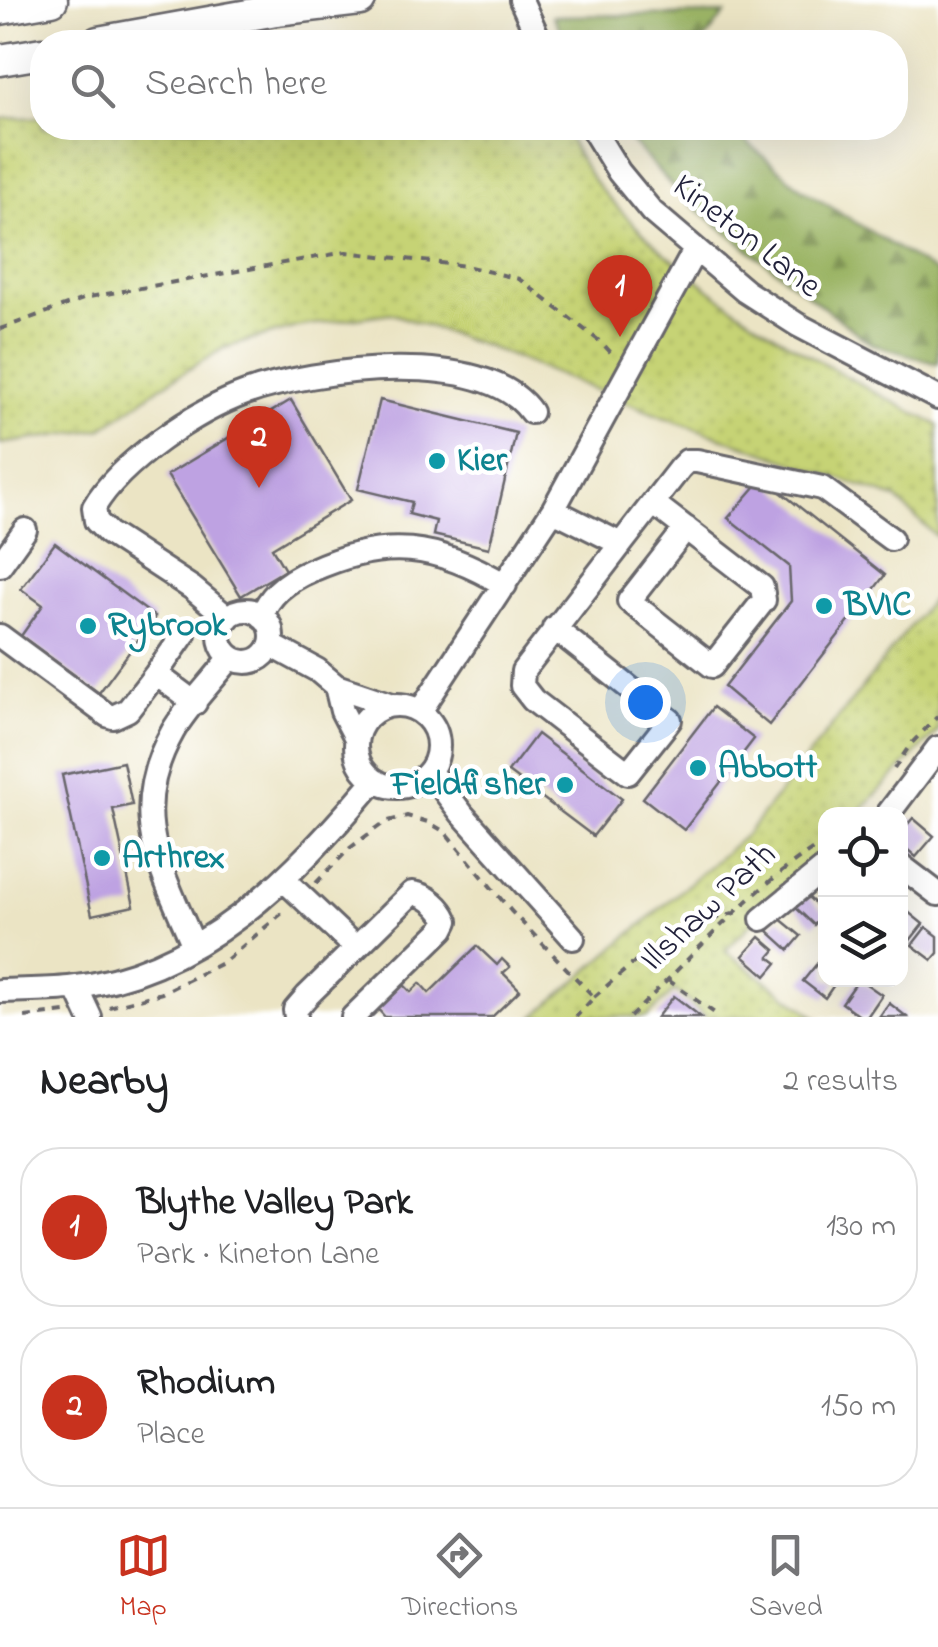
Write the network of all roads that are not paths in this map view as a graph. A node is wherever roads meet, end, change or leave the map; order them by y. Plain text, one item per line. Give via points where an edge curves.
1 (52, 0) edge
2 (360, 0) edge
3 (521, 0) edge
4 (0, 10) edge
5 (165, 30) edge
6 (535, 30) edge
7 (30, 54) edge
8 (0, 60) edge
9 (599, 140) edge
10 (695, 250) junction
11 (938, 398) edge
12 (531, 412) dead end
13 (653, 503) junction
14 (553, 510) junction
15 (686, 528) junction
16 (25, 530) dead end
17 (891, 539) dead end
18 (620, 544) junction
19 (0, 566) edge
20 (505, 585) junction
21 (262, 616) junction
22 (228, 618) junction
23 (554, 628) junction
24 (184, 634) dead end
25 (0, 636) edge
26 (271, 645) junction
27 (231, 657) junction
28 (156, 674) junction
29 (336, 686) junction
30 (196, 703) junction
31 (392, 705) junction
32 (421, 710) junction
33 (356, 738) junction
34 (938, 748) edge
35 (430, 772) junction
36 (374, 781) junction
37 (893, 807) edge
38 (908, 871) edge
39 (818, 873) edge
40 (284, 880) junction
41 (938, 894) edge
42 (762, 918) dead end
43 (573, 938) dead end
44 (194, 946) junction
45 (356, 948) junction
46 (76, 987) junction
47 (0, 991) edge
48 (90, 1017) edge
49 (296, 1017) edge
50 (354, 1017) edge

1 - 4 highway
2 - 5 highway
3 - 6 street
7 - 8 highway
9 - 10 street, Kineton Lane via 652,212
10 - 11 street, Kineton Lane via 798,325
10 - 14 street
12 - 22 street via 504,387 398,368 278,384 209,409 146,453 94,507 108,532
13 - 15 street
13 - 17 street via 687,462 705,461 822,488
13 - 18 street
14 - 18 street
14 - 20 street
15 - 15 street via 762,587 764,600 712,666 629,601
16 - 19 street
18 - 23 street
20 - 21 street via 446,557 392,546 341,556 296,576 267,601
20 - 32 street
21 - 22 street via 244,610
21 - 26 street via 272,629
22 - 27 street via 221,643
23 - 23 street via 523,671 522,686 628,773 670,720
24 - 28 street
25 - 28 street via 113,717 128,710
26 - 27 street via 253,661
26 - 29 street
27 - 30 street
28 - 30 street
29 - 31 street
29 - 33 street
30 - 44 street via 174,730 150,786 153,850
31 - 32 street
31 - 33 street via 369,715
32 - 35 street via 438,739
33 - 36 street via 360,767
34 - 37 street
35 - 36 street via 394,788
35 - 43 street
36 - 40 street
38 - 41 street
39 - 42 street
40 - 44 street
40 - 45 street
44 - 46 street via 144,970
45 - 49 street via 295,1010
45 - 50 street via 412,893 427,898 447,921
46 - 47 street
46 - 48 street

